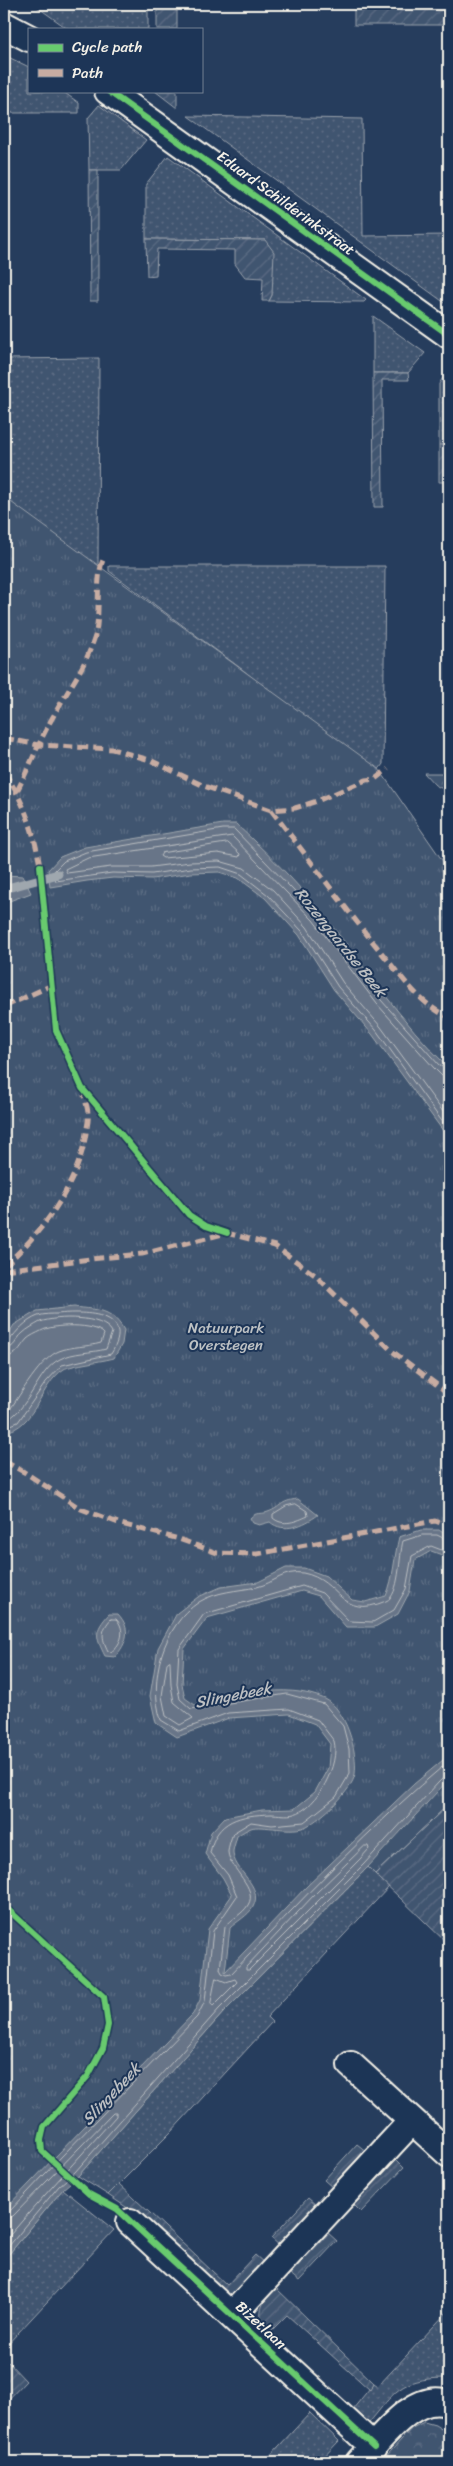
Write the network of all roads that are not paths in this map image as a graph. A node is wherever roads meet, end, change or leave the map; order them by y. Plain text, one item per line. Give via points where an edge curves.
1 (4, 25) edge
2 (28, 37) edge
3 (109, 92) edge
4 (449, 335) edge
5 (351, 2065) dead end
6 (412, 2121) junction
7 (449, 2154) edge
8 (130, 2222) dead end
9 (232, 2315) junction
10 (449, 2404) edge
11 (366, 2454) edge

1 - 2 street
3 - 4 street, Eduard Schilderinkstraat
5 - 6 street
6 - 7 street
6 - 9 street, Bizetlaan
8 - 9 street, Bizetlaan
9 - 11 street, Bizetlaan
10 - 11 street, Bizetlaan via 426,2403 410,2408

